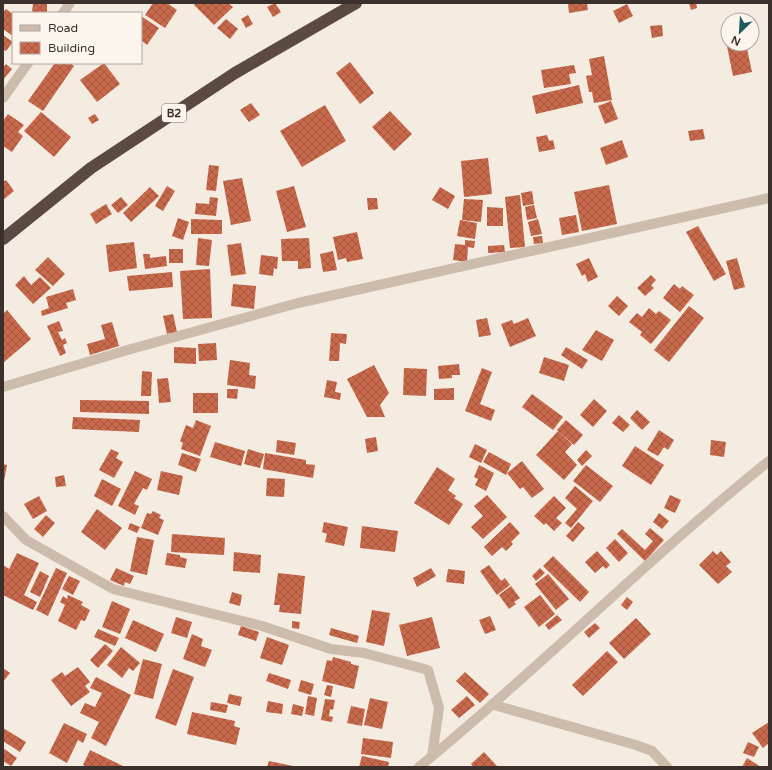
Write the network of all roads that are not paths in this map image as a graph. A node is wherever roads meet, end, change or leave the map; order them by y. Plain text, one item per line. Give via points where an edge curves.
1 (70, 3) edge
2 (356, 3) edge
3 (63, 12) edge
4 (27, 64) edge
5 (3, 98) edge
6 (769, 198) edge
7 (3, 239) edge
8 (3, 387) edge
9 (769, 461) edge
10 (3, 516) edge
11 (494, 705) junction
12 (432, 756) junction
13 (419, 767) edge
14 (667, 767) edge

1 - 3 street
2 - 7 highway, B2 via 235,73 91,168
4 - 5 street
6 - 8 street via 298,303
9 - 11 street via 653,560
10 - 12 street via 26,540 113,589 262,626 331,648 428,670 439,708
11 - 12 street
11 - 14 street via 636,745 652,751
12 - 13 street

